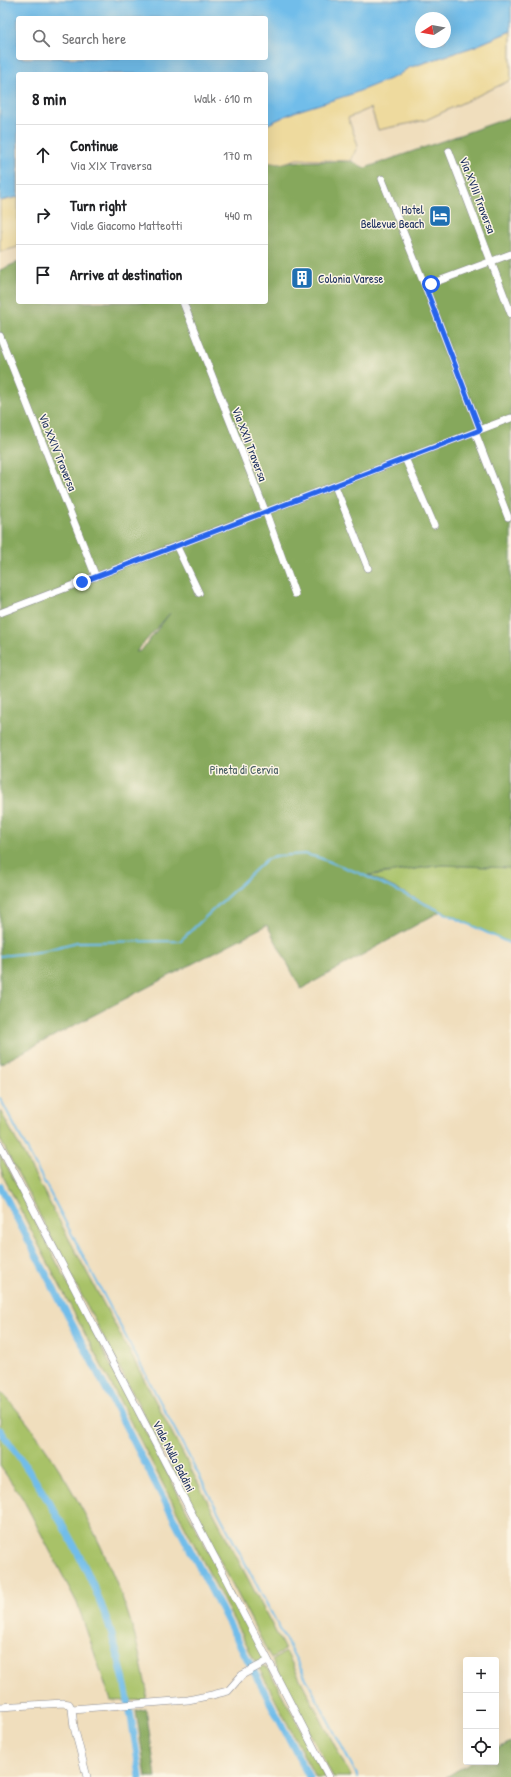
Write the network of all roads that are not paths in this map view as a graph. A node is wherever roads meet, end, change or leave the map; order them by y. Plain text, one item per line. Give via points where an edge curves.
1 (449, 151) dead end
2 (382, 179) dead end
3 (511, 254) edge
4 (491, 262) junction
5 (425, 286) junction
6 (184, 304) edge
7 (511, 314) edge
8 (0, 336) edge
9 (511, 418) edge
10 (478, 431) junction
11 (406, 458) junction
12 (335, 486) junction
13 (266, 513) junction
14 (508, 517) dead end
15 (434, 525) dead end
16 (177, 546) junction
17 (368, 568) dead end
18 (96, 577) junction
19 (199, 593) dead end
20 (296, 594) dead end
21 (0, 613) edge
22 (0, 1145) edge
23 (265, 1662) junction
24 (0, 1707) edge
25 (72, 1709) junction
26 (88, 1777) edge
27 (329, 1777) edge

1 - 4 street, Via XVIII Traversa
2 - 5 street
3 - 4 street
4 - 5 street
4 - 7 street, Via XVIII Traversa
5 - 10 street
6 - 13 street, Via XXII Traversa
8 - 18 street, Via XXIV Traversa
9 - 10 street
10 - 11 street
10 - 14 street
11 - 12 street
11 - 15 street
12 - 13 street
12 - 17 street
13 - 16 street
13 - 20 street, Via XXII Traversa
16 - 18 street
16 - 19 street
18 - 21 street
22 - 23 street, Viale Nullo Baldini
23 - 25 street via 242,1675 222,1693 188,1700
23 - 27 street, Viale Nullo Baldini
24 - 25 street via 63,1703
25 - 26 street via 74,1727

